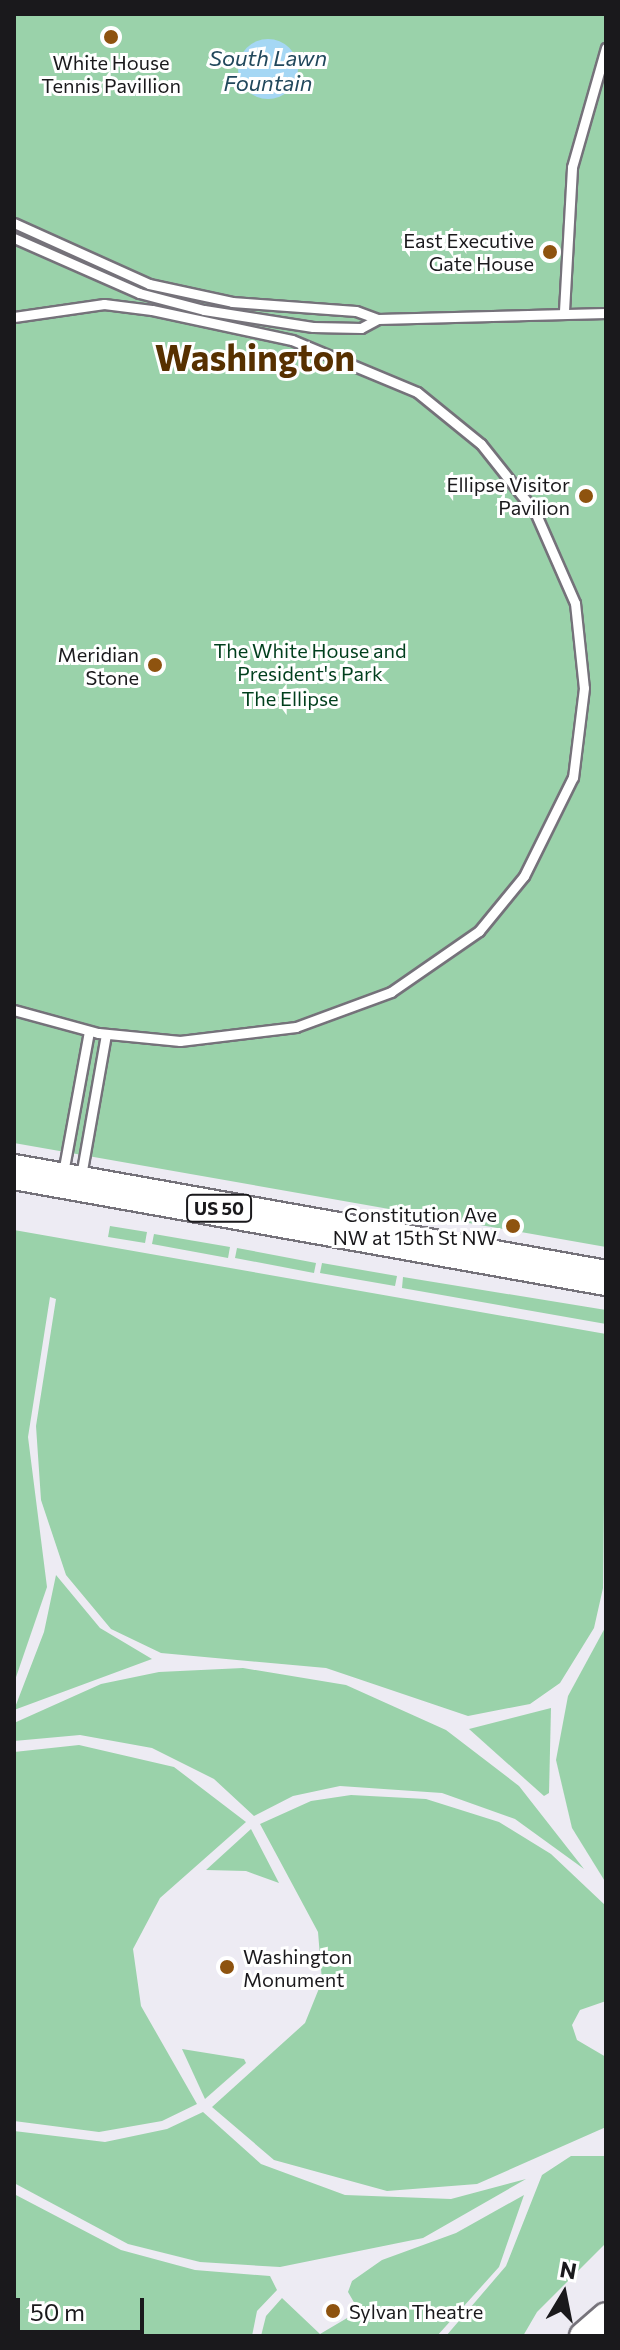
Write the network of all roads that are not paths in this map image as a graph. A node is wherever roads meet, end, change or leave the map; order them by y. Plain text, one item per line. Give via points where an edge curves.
1 (606, 48) edge
2 (604, 66) edge
3 (14, 223) edge
4 (14, 238) edge
5 (564, 311) junction
6 (606, 313) edge
7 (14, 317) edge
8 (378, 319) junction
9 (14, 1010) edge
10 (89, 1031) junction
11 (106, 1034) junction
12 (14, 1172) edge
13 (71, 1182) junction
14 (606, 1278) edge
15 (606, 2316) edge
16 (583, 2336) edge

1 - 2 lane
2 - 5 lane via 572,167
3 - 8 lane via 115,271 195,296
4 - 8 lane via 139,293 204,310 313,327 361,328
5 - 6 lane
5 - 8 lane
7 - 11 lane via 104,304 152,310 292,340 408,387 461,425 522,492 562,565 582,646 583,720 565,802 516,889 471,938 391,992 296,1027 180,1041
9 - 10 lane
10 - 11 lane
10 - 13 lane
11 - 13 lane
12 - 13 highway, US 50
13 - 14 highway, US 50
15 - 16 main road

